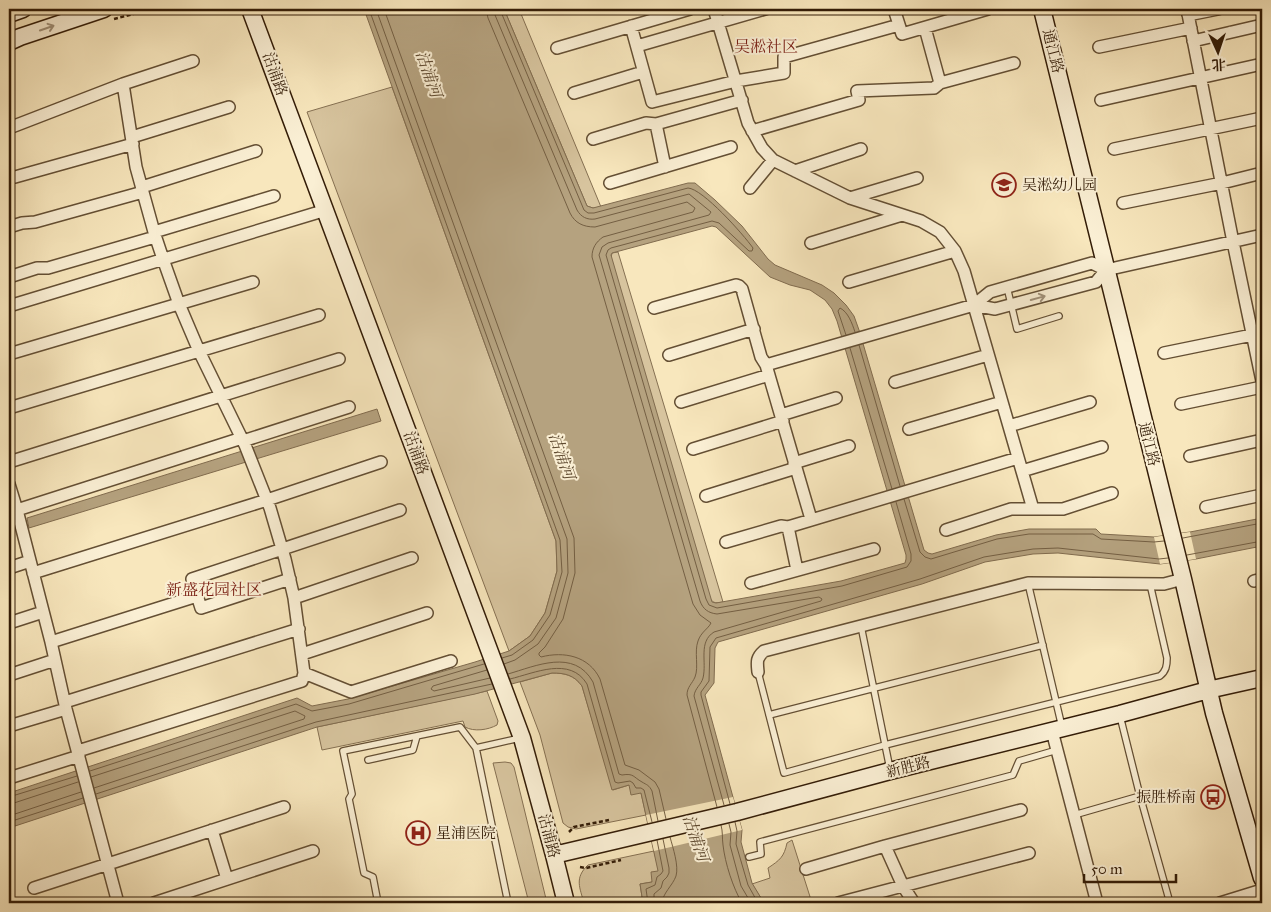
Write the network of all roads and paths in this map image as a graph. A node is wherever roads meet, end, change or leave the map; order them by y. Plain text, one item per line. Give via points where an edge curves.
1 (23, 9) edge
2 (104, 9) edge
3 (250, 9) edge
4 (690, 9) edge
5 (714, 9) edge
6 (765, 9) edge
7 (894, 9) edge
8 (988, 9) edge
9 (1042, 9) edge
10 (1218, 9) edge
11 (1188, 12) edge
12 (9, 14) edge
13 (718, 22) junction
14 (899, 24) junction
15 (1262, 25) edge
16 (631, 26) junction
17 (925, 28) junction
18 (1191, 28) junction
19 (1193, 41) junction
20 (9, 42) edge
21 (636, 46) junction
22 (1099, 47) dead end
23 (557, 48) dead end
24 (193, 61) dead end
25 (1014, 63) dead end
26 (1262, 64) edge
27 (644, 72) junction
28 (1200, 78) junction
29 (736, 81) junction
30 (940, 82) junction
31 (124, 84) junction
32 (574, 93) dead end
33 (742, 100) junction
34 (1101, 100) dead end
35 (229, 107) dead end
36 (1262, 118) edge
37 (656, 124) junction
38 (9, 128) edge
39 (1211, 129) junction
40 (752, 131) junction
41 (593, 139) dead end
42 (132, 140) junction
43 (731, 147) dead end
44 (1114, 149) dead end
45 (860, 150) dead end
46 (256, 152) dead end
47 (773, 160) junction
48 (665, 167) junction
49 (795, 171) junction
50 (1262, 173) edge
51 (15, 177) dead end
52 (917, 178) dead end
53 (610, 183) dead end
54 (1222, 183) junction
55 (750, 188) dead end
56 (142, 189) junction
57 (274, 196) dead end
58 (850, 198) junction
59 (1123, 203) dead end
60 (326, 210) junction
61 (902, 215) junction
62 (9, 228) edge
63 (155, 235) junction
64 (1262, 235) edge
65 (1233, 242) junction
66 (811, 243) dead end
67 (954, 251) junction
68 (163, 259) junction
69 (1106, 270) junction
70 (9, 277) edge
71 (253, 282) dead end
72 (849, 282) dead end
73 (1007, 287) junction
74 (179, 304) junction
75 (974, 305) junction
76 (1011, 305) junction
77 (9, 306) edge
78 (654, 308) dead end
79 (318, 315) dead end
80 (1059, 316) dead end
81 (754, 330) junction
82 (1257, 334) edge
83 (199, 351) junction
84 (1164, 352) dead end
85 (9, 354) edge
86 (668, 355) dead end
87 (988, 355) junction
88 (339, 359) dead end
89 (768, 370) junction
90 (1262, 381) edge
91 (895, 382) dead end
92 (1262, 387) edge
93 (221, 396) junction
94 (836, 398) dead end
95 (681, 402) dead end
96 (1002, 402) junction
97 (1090, 402) dead end
98 (1181, 404) dead end
99 (349, 407) dead end
100 (9, 408) edge
101 (782, 418) junction
102 (1009, 426) junction
103 (909, 429) dead end
104 (1262, 440) edge
105 (243, 441) junction
106 (849, 446) dead end
107 (1102, 447) dead end
108 (693, 449) dead end
109 (1190, 456) dead end
110 (1018, 458) junction
111 (9, 462) edge
112 (381, 462) dead end
113 (795, 465) junction
114 (1022, 471) junction
115 (9, 484) edge
116 (1112, 493) dead end
117 (1262, 495) edge
118 (706, 496) dead end
119 (267, 500) junction
120 (1206, 507) dead end
121 (1032, 509) junction
122 (400, 510) dead end
123 (14, 513) edge
124 (812, 519) junction
125 (788, 527) junction
126 (946, 530) dead end
127 (726, 542) dead end
128 (282, 548) junction
129 (874, 549) dead end
130 (412, 558) dead end
131 (30, 561) junction
132 (9, 568) edge
133 (797, 570) junction
134 (33, 573) junction
135 (290, 579) junction
136 (1183, 579) junction
137 (751, 583) dead end
138 (1028, 583) junction
139 (1150, 584) junction
140 (197, 596) junction
141 (294, 598) junction
142 (43, 612) junction
143 (426, 613) dead end
144 (9, 623) edge
145 (861, 626) junction
146 (299, 629) junction
147 (51, 642) junction
148 (1043, 645) junction
149 (302, 654) junction
150 (55, 660) junction
151 (451, 662) dead end
152 (758, 672) joint
153 (304, 673) junction
154 (9, 675) edge
155 (1262, 678) edge
156 (874, 688) junction
157 (1208, 690) junction
158 (1056, 702) junction
159 (65, 705) junction
160 (1120, 714) junction
161 (769, 715) junction
162 (9, 726) edge
163 (1057, 729) junction
164 (417, 736) junction
165 (522, 738) junction
166 (886, 745) junction
167 (476, 748) junction
168 (1057, 750) junction
169 (80, 758) junction
170 (368, 760) dead end
171 (890, 771) junction
172 (9, 778) edge
173 (1140, 796) junction
174 (284, 807) dead end
175 (1021, 810) dead end
176 (1074, 815) junction
177 (609, 820) dead end
178 (212, 830) junction
179 (569, 832) dead end
180 (885, 846) junction
181 (313, 851) dead end
182 (1029, 853) dead end
183 (554, 855) junction
184 (749, 857) dead end
185 (621, 860) dead end
186 (108, 864) junction
187 (580, 867) dead end
188 (806, 869) dead end
189 (1262, 878) edge
190 (227, 879) junction
191 (903, 886) junction
192 (34, 888) dead end
193 (1262, 890) edge
194 (1233, 901) edge
195 (118, 903) edge
196 (154, 903) edge
197 (378, 903) edge
198 (508, 903) edge
199 (566, 903) edge
200 (838, 903) edge
201 (914, 903) edge
202 (1097, 903) edge
203 (1170, 903) edge
204 (1220, 903) edge

1 - 12 street
20 -> 2 street
3 - 60 street, 沽浦路
4 - 16 street
5 - 13 street
6 - 13 street
7 - 14 street
8 - 17 street
9 - 69 street, 通江路
10 - 11 street
11 - 18 street
13 - 21 street
13 - 29 street
14 - 17 street via 902,34
14 - 29 street via 784,57 784,73
15 - 19 street
16 - 21 street
16 - 23 street
17 - 30 street
18 - 19 street
18 - 22 street
19 - 28 street
21 - 27 street
24 - 31 street
25 - 30 street
26 - 28 street
27 - 29 street via 652,102
27 - 32 street
28 - 34 street
28 - 39 street
29 - 33 street
30 - 40 street via 934,88 857,91 859,100
31 - 38 street
31 - 42 street
33 - 37 street
33 - 40 street
35 - 42 street
36 - 39 street
37 - 41 street via 646,123
37 - 48 street
39 - 44 street
39 - 54 street
40 - 47 street
42 - 51 street
42 - 56 street
43 - 48 street
45 - 49 street
46 - 56 street
47 - 49 street
47 - 55 street
48 - 53 street
49 - 58 street
50 - 54 street
52 - 58 street
54 - 59 street
54 - 65 street
56 - 62 street
56 - 63 street
57 - 63 street
58 - 61 street
60 - 68 street
60 - 165 street, 沽浦路
61 - 66 street
61 - 67 street via 940,232
63 - 68 street
63 - 70 street
64 - 65 street
65 - 69 street
65 - 82 street
67 - 72 street
67 - 75 street
68 - 74 street
68 - 77 street
69 - 73 street via 1092,263
76 -> 69 street via 1096,282
69 - 136 street, 通江路
71 - 74 street
73 - 75 street via 990,292
73 - 76 lane
74 - 83 street
74 - 85 street
75 - 76 street via 995,310
75 - 87 street
75 - 89 street via 865,336
76 - 80 lane via 1017,328
78 - 81 street via 736,285 742,289
79 - 83 street
81 - 86 street
81 - 89 street
82 - 84 street
82 - 90 street
83 - 93 street
83 - 100 street
87 - 91 street
87 - 96 street
88 - 93 street
89 - 95 street
89 - 101 street
92 - 98 street
93 - 105 street
93 - 111 street
94 - 101 street
96 - 102 street
96 - 103 street
97 - 102 street
99 - 105 street
101 - 108 street
101 - 113 street
102 - 110 street
104 - 109 street
105 - 119 street
105 - 123 street
106 - 113 street
107 - 114 street
110 - 114 street
110 - 124 street
112 - 119 street
113 - 118 street
113 - 124 street
114 - 121 street
115 - 123 street
116 - 121 street via 1063,509
117 - 120 street
119 - 128 street
119 - 134 street
121 - 126 street via 1011,510
122 - 128 street
123 - 131 street
124 - 125 street
125 - 127 street via 781,526
125 - 133 street
128 - 135 street
128 - 140 street via 192,578
129 - 133 street
130 - 141 street
131 - 132 street
131 - 134 street
133 - 137 street
134 - 142 street
135 - 140 street via 201,608
135 - 141 street
136 - 139 street
136 - 157 street, 通江路
138 - 139 street
138 - 145 street
138 - 148 lane
139 - 158 lane via 1167,658 1165,672 1160,676
140 - 147 street
141 - 146 street
142 - 144 street
142 - 147 street
143 - 149 street
145 - 152 street via 764,651 757,662
145 - 156 lane
146 - 149 street
146 - 159 street
147 - 150 street
148 - 156 lane
148 - 158 lane
149 - 153 street
150 - 154 street
150 - 159 street
151 - 153 street via 351,692
152 - 161 lane
153 - 169 street via 302,681
155 - 157 street, 新胜路
156 - 161 lane
156 - 166 lane
157 - 160 street, 新胜路
157 - 189 street, 通江路
158 - 163 lane
158 - 166 lane
159 - 162 street
159 - 169 street
160 - 163 street, 新胜路
160 - 173 lane
161 - 166 lane via 784,773
163 - 168 street
163 - 171 street, 新胜路
164 - 167 lane via 460,727
164 - 170 lane via 413,750
164 - 197 lane via 343,751 364,873 374,877
165 - 167 lane
165 - 183 street, 沽浦路
166 - 171 lane
167 - 198 lane
168 - 176 street
168 - 184 lane via 1018,761 1013,775 760,842 761,854
169 - 172 street
169 - 186 street
171 - 183 street, 新胜路 via 737,812
173 - 176 lane
173 - 203 lane
174 - 178 street
175 - 180 street
176 - 202 street
177 - 179 path
178 - 186 street
178 - 190 street
180 - 188 street
180 - 191 street
181 - 190 street
182 - 191 street
183 - 199 street, 沽浦路
185 - 187 path
186 - 192 street
186 - 195 street
190 - 196 street
191 - 200 street
191 - 201 street
193 - 194 street
194 - 204 street

